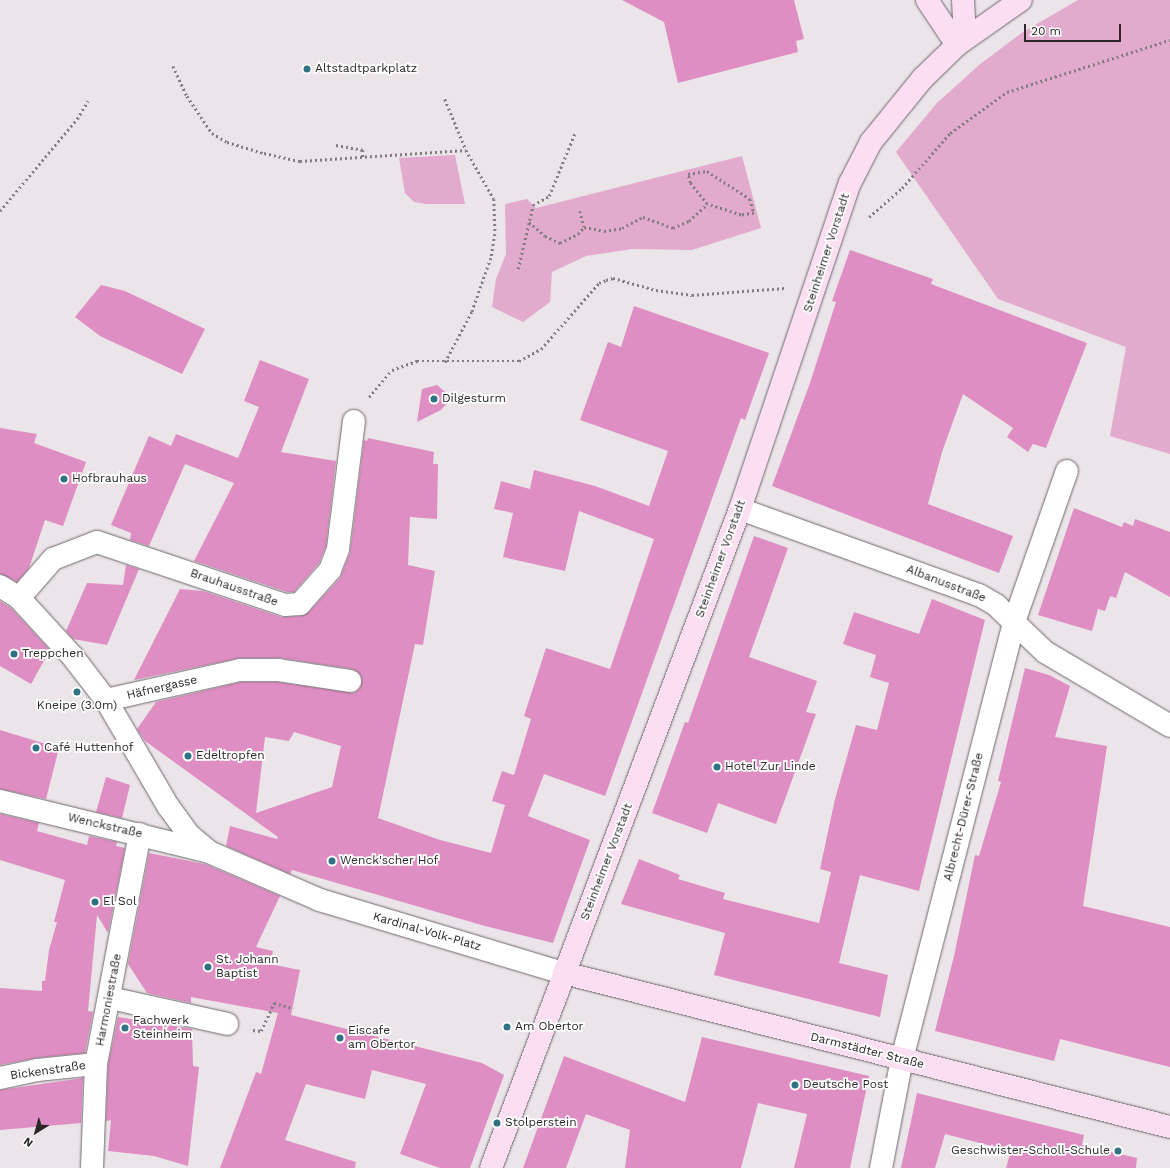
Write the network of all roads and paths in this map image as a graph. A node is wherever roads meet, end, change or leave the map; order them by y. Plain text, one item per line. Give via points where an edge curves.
1 (927, 0) edge
2 (963, 0) edge
3 (1020, 0) edge
4 (1170, 40) edge
5 (957, 45) junction
6 (173, 66) dead end
7 (445, 99) dead end
8 (88, 101) dead end
9 (575, 133) dead end
10 (336, 145) dead end
11 (466, 150) junction
12 (364, 157) junction
13 (707, 204) junction
14 (580, 211) dead end
15 (0, 212) edge
16 (529, 222) junction
17 (584, 227) junction
18 (833, 234) junction
19 (518, 269) dead end
20 (813, 296) junction
21 (445, 363) junction
22 (354, 421) joint
23 (1067, 471) dead end
24 (740, 509) junction
25 (0, 586) edge
26 (19, 598) junction
27 (1014, 622) junction
28 (350, 681) dead end
29 (106, 700) junction
30 (1170, 726) edge
31 (0, 801) edge
32 (140, 834) junction
33 (209, 852) junction
34 (290, 888) joint
35 (564, 973) junction
36 (110, 998) junction
37 (294, 1008) dead end
38 (227, 1024) joint
39 (902, 1059) junction
40 (96, 1064) junction
41 (0, 1078) edge
42 (1170, 1127) edge
43 (92, 1168) edge
44 (491, 1168) edge
45 (881, 1168) edge

1 - 5 main road
2 - 5 main road via 964,19
3 - 5 main road, Steinheimer Vorstadt
4 - 18 path via 1006,92 950,133 902,188 871,216 855,227
5 - 18 main road, Steinheimer Vorstadt via 908,94 871,142 850,183
6 - 12 path via 187,96 212,133 227,142 300,160
7 - 11 path
8 - 15 path via 77,119
9 - 16 path via 549,196 533,206
10 - 12 path via 362,150
11 - 12 path
11 - 21 path via 494,199 495,234 491,258 472,312
13 - 13 path via 690,183 688,174 707,171 750,199 754,213 741,215
13 - 17 path via 689,221 673,228 644,217 622,228 604,231
14 - 17 path
16 - 17 path via 545,236 560,243 578,234
16 - 19 path
18 - 20 main road, Steinheimer Vorstadt
20 - 21 path via 783,287 692,295 656,290 613,278 599,283 540,349 519,361
20 - 24 main road, Steinheimer Vorstadt
21 - 22 path via 417,361 392,370 374,388
22 - 26 street, Brauhausstraße via 338,549 330,570 300,604 285,605 97,542 53,559
23 - 27 street, Albrecht-Dürer-Straße
24 - 27 street, Albanusstraße via 979,595 996,605
24 - 35 main road, Steinheimer Vorstadt
25 - 26 street
26 - 29 street via 73,657
27 - 30 street, Albanusstraße via 1045,652
27 - 39 street, Albrecht-Dürer-Straße
28 - 29 street, Häfnergasse via 285,670 240,670
29 - 33 street, Wenckstraße via 168,806 189,835
31 - 32 street, Wenckstraße
32 - 33 street, Wenckstraße
32 - 36 street, Harmoniestraße
33 - 34 street, Wenckstraße
34 - 35 street, Kardinal-Volk-Platz via 365,914
35 - 39 main road, Darmstädter Straße
35 - 44 main road, Steinheimer Vorstadt
36 - 38 street
36 - 40 street, Harmoniestraße
37 - 38 path via 274,1003 261,1031
39 - 42 main road, Darmstädter Straße
39 - 45 street, Albrecht-Dürer-Straße
40 - 41 street, Bickenstraße via 37,1070
40 - 43 street, Harmoniestraße

